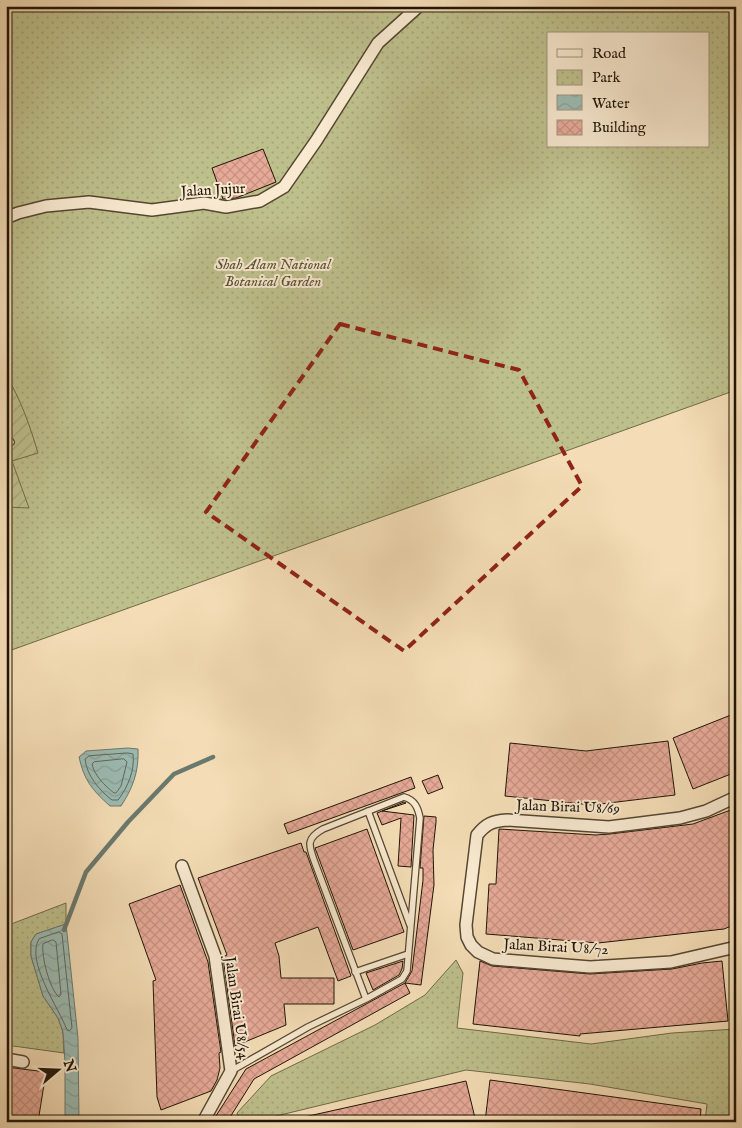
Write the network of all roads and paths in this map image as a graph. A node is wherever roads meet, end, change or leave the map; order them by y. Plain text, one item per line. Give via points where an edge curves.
1 (419, 6) edge
2 (6, 218) edge
3 (736, 796) edge
4 (368, 811) junction
5 (182, 866) dead end
6 (471, 883) joint
7 (411, 926) junction
8 (736, 947) edge
9 (408, 954) junction
10 (355, 972) junction
11 (366, 999) junction
12 (6, 1059) edge
13 (23, 1062) dead end
14 (231, 1071) junction
15 (203, 1122) edge

1 - 2 street, Jalan Jujur via 378,43 284,187 260,201 226,206 204,202 152,210 89,202 46,206
3 - 6 street, Jalan Birai U8/69 via 706,811 680,818 609,826 494,821 477,836
4 - 7 lane
4 - 7 lane via 404,797 413,801 418,810
4 - 10 lane via 313,834 310,840 315,863
5 - 14 street, Jalan Birai U8/54 via 215,956
6 - 8 street, Jalan Birai U8/72 via 467,937 478,952 493,959 590,967 671,962
7 - 9 lane
9 - 10 lane
9 - 11 lane via 407,971 402,979
10 - 11 lane
11 - 14 lane via 308,1027
12 - 13 street
14 - 15 street, Jalan Birai U8/54

